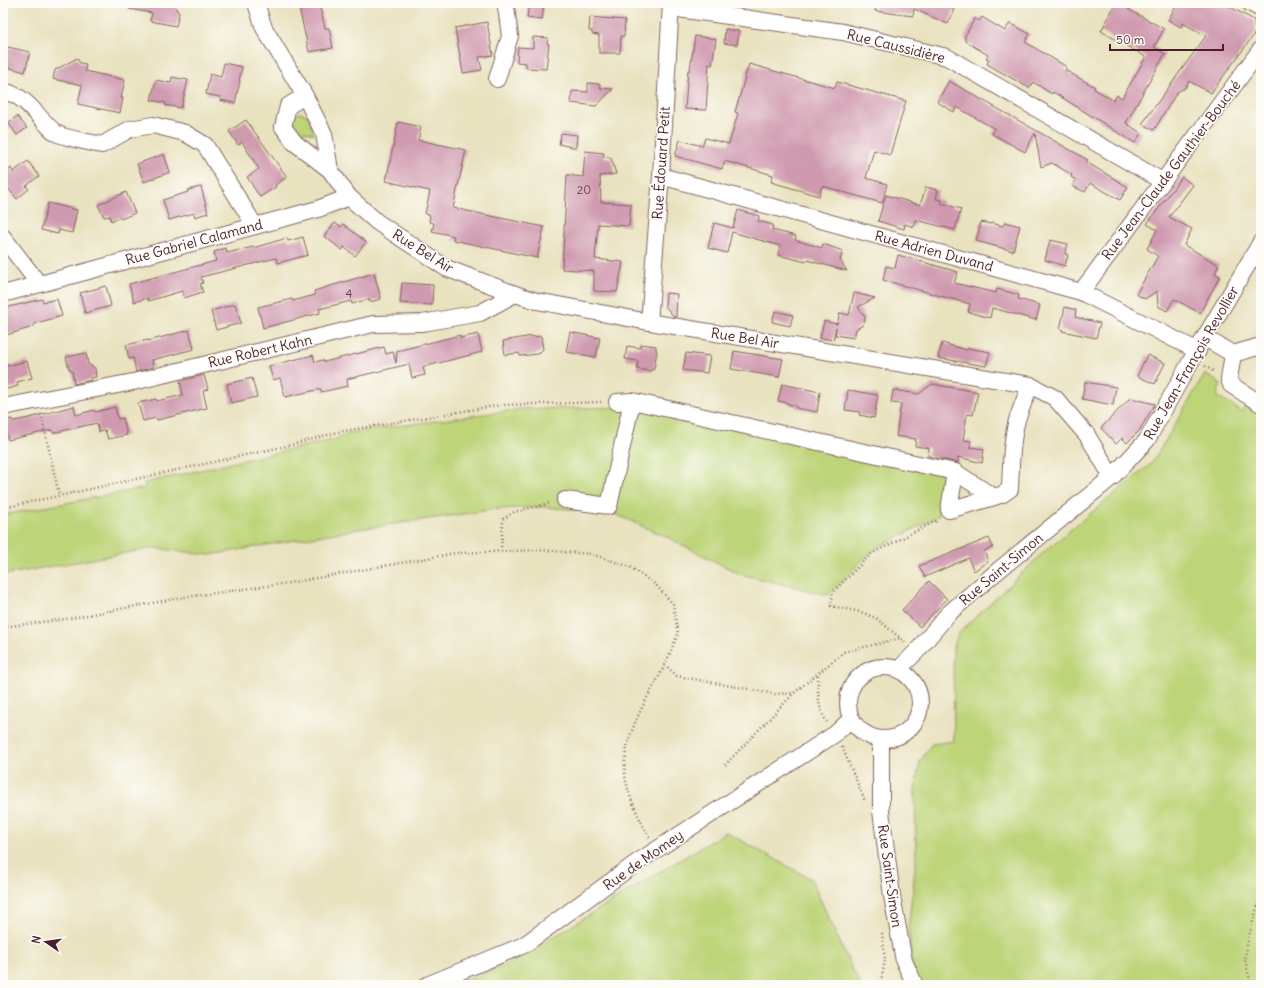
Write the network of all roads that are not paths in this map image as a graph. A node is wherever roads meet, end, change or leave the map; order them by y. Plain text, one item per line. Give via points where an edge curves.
1 (256, 3) edge
2 (507, 3) edge
3 (1250, 3) edge
4 (671, 6) edge
5 (1261, 9) edge
6 (1261, 49) edge
7 (497, 79) dead end
8 (3, 91) edge
9 (305, 96) junction
10 (330, 170) junction
11 (661, 176) junction
12 (1162, 181) junction
13 (354, 202) junction
14 (254, 226) junction
15 (3, 237) edge
16 (1261, 242) edge
17 (39, 284) junction
18 (1081, 292) junction
19 (3, 294) edge
20 (515, 294) junction
21 (649, 322) junction
22 (1201, 344) junction
23 (1261, 346) edge
24 (1233, 354) junction
25 (1030, 385) junction
26 (1261, 404) edge
27 (3, 407) edge
28 (955, 472) junction
29 (1112, 477) junction
30 (994, 496) junction
31 (565, 500) road end
32 (899, 669) junction
33 (851, 719) junction
34 (881, 739) junction
35 (427, 985) edge
36 (915, 985) edge

1 - 9 street via 264,28
2 - 7 street via 510,36
3 - 5 street
4 - 11 street, Rue Édouard Petit
4 - 12 street, Rue Caussidière via 843,32 947,57
6 - 12 street, Rue Jean-Claude Gauthier-Bouché
8 - 14 street via 27,103 57,134 102,145 130,129 153,125 185,133 205,145
9 - 10 street via 324,134
9 - 10 street via 288,106 283,126 295,143
10 - 13 street, Rue Bel Air
11 - 18 street, Rue Adrien Duvand
11 - 21 street, Rue Édouard Petit
12 - 18 street, Rue Jean-Claude Gauthier-Bouché
13 - 14 street, Rue Gabriel Calamand via 318,208
13 - 20 street, Rue Bel Air via 377,222 446,268
14 - 17 street, Rue Gabriel Calamand
15 - 17 street
16 - 22 street, Rue Jean-François Revollier
17 - 19 street, Rue Gabriel Calamand
18 - 22 street, Rue Adrien Duvand
20 - 21 street, Rue Bel Air via 537,301
20 - 27 street, Rue Robert Kahn via 480,314 422,323 373,324 133,382
21 - 25 street, Rue Bel Air
22 - 24 street, Rue Adrien Duvand
22 - 29 street, Rue Jean-François Revollier via 1147,440
23 - 24 street
24 - 26 street via 1229,379 1231,385
25 - 29 street, Rue Bel Air via 1055,398 1087,435
25 - 30 street via 1014,432 1010,488 1003,494
28 - 30 street
28 - 30 street via 949,510
28 - 31 street via 624,401 610,506
29 - 32 street, Rue Saint-Simon via 948,614
32 - 33 street via 883,666 869,669 854,681 847,708
32 - 34 street via 913,681 920,696 920,710 912,726 903,734
33 - 34 street via 858,730
33 - 35 street, Rue de Momey via 836,734 656,850 524,945
34 - 36 street, Rue Saint-Simon via 881,811 892,896 904,961

